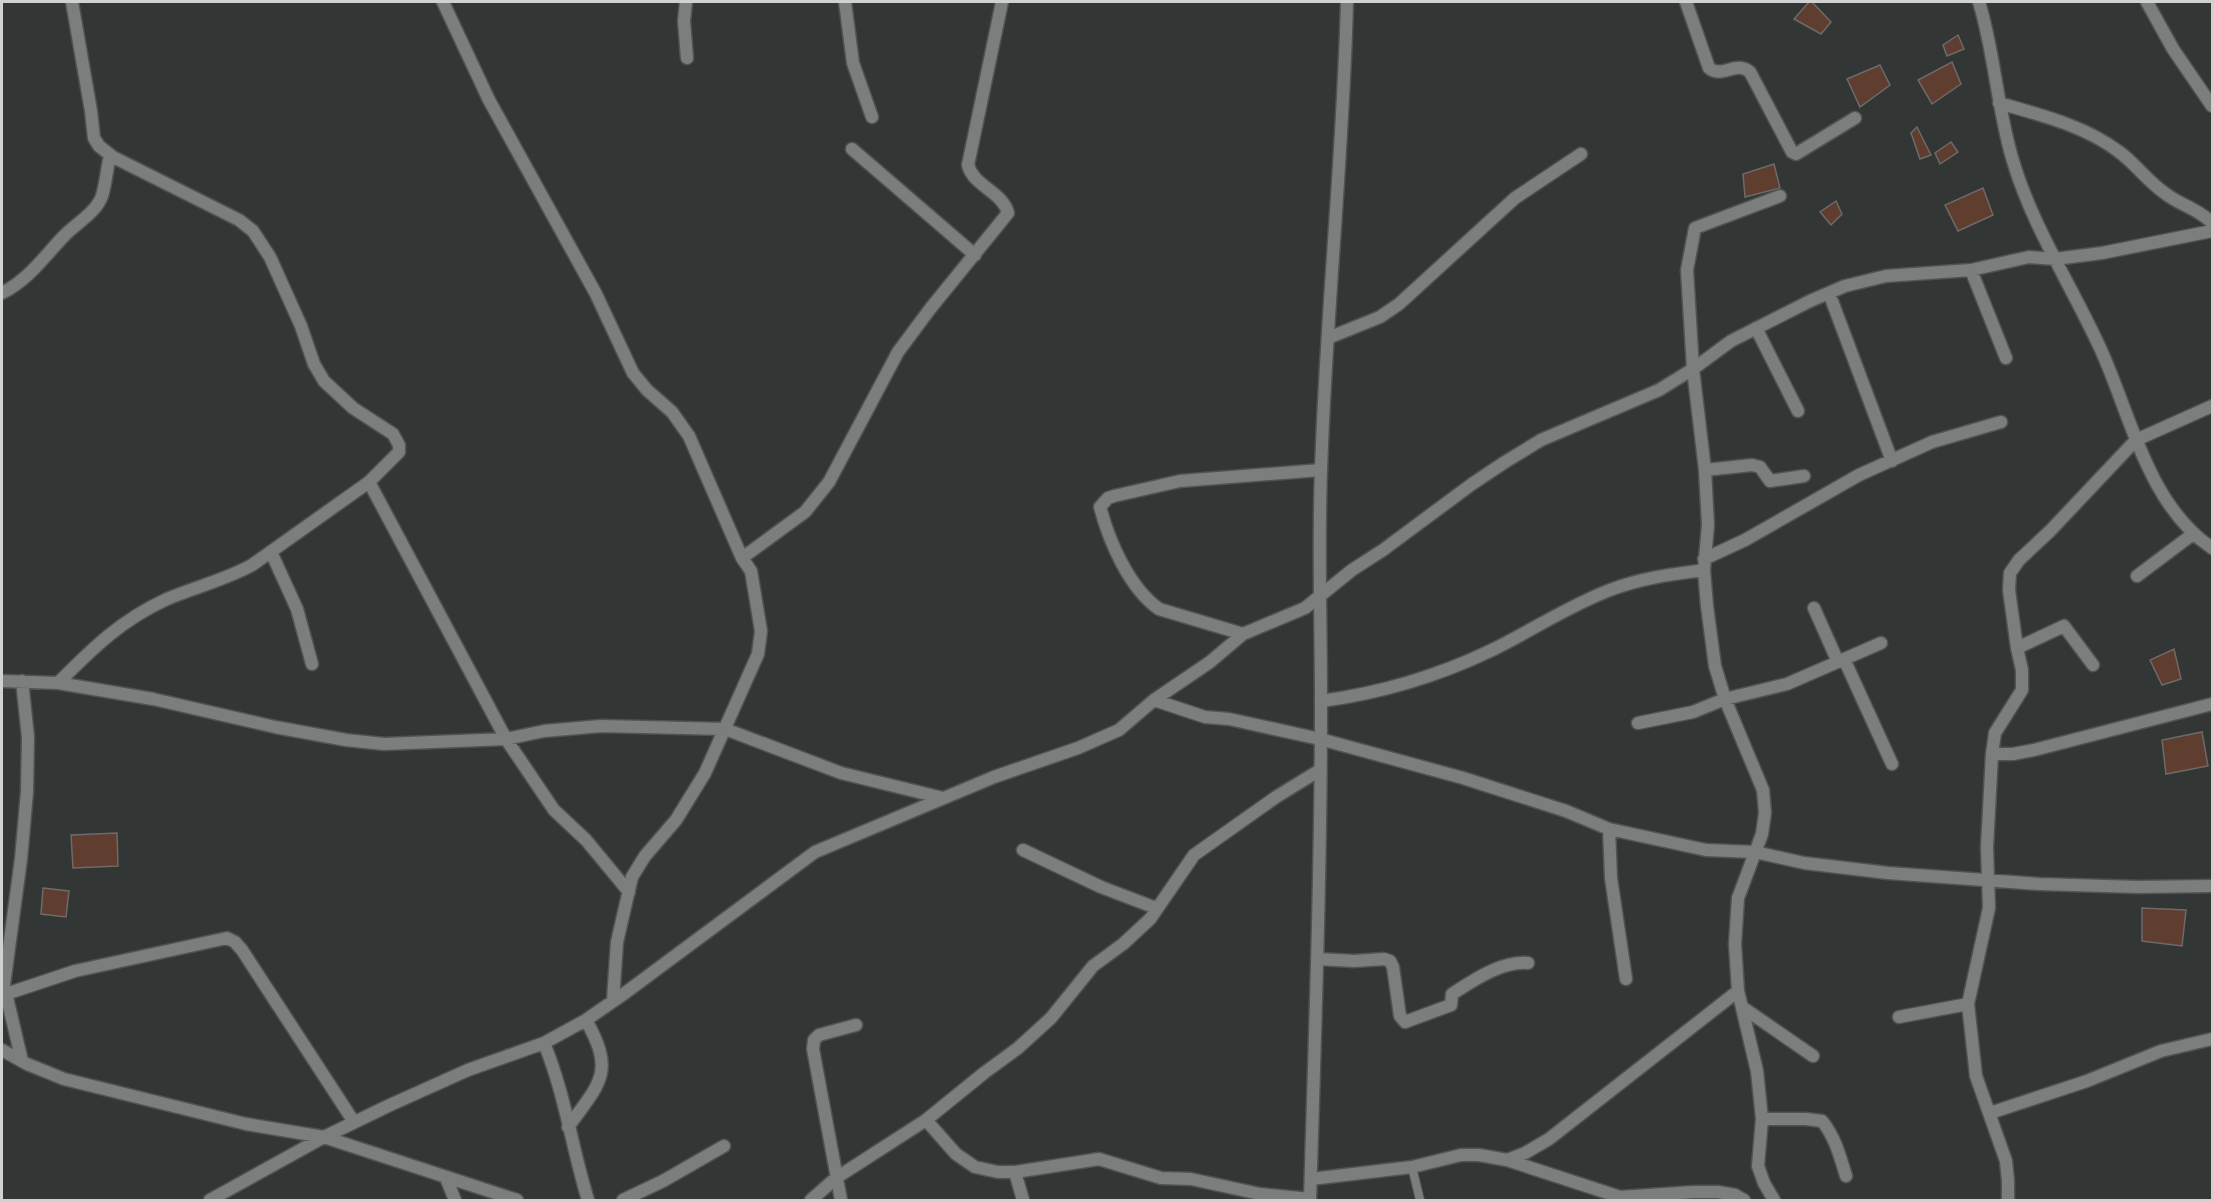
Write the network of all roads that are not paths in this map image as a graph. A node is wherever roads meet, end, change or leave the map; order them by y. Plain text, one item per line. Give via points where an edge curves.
1 (72, 2) edge
2 (444, 2) edge
3 (686, 2) edge
4 (845, 2) edge
5 (1002, 2) edge
6 (1347, 2) edge
7 (1686, 2) edge
8 (1979, 2) edge
9 (2147, 2) edge
10 (687, 58) dead end
11 (1999, 103) junction
12 (2212, 106) edge
13 (872, 117) dead end
14 (1855, 117) dead end
15 (852, 149) dead end
16 (110, 154) junction
17 (1581, 154) dead end
18 (1780, 196) dead end
19 (2212, 223) edge
20 (2212, 231) edge
21 (975, 255) junction
22 (2055, 259) junction
23 (1971, 270) junction
24 (2, 293) edge
25 (1829, 293) junction
26 (1756, 328) junction
27 (1328, 338) junction
28 (2006, 358) dead end
29 (1693, 369) junction
30 (2212, 406) edge
31 (1798, 411) dead end
32 (2001, 422) dead end
33 (2136, 440) junction
34 (1892, 461) junction
35 (1321, 470) junction
36 (1705, 470) junction
37 (1804, 476) dead end
38 (369, 482) junction
39 (2193, 534) junction
40 (2212, 548) edge
41 (271, 552) junction
42 (742, 558) junction
43 (1704, 565) junction
44 (2137, 576) dead end
45 (1319, 595) junction
46 (1814, 608) dead end
47 (1243, 634) junction
48 (1881, 643) dead end
49 (2016, 648) junction
50 (1841, 660) junction
51 (312, 664) dead end
52 (2093, 665) dead end
53 (3, 679) edge
54 (22, 681) junction
55 (58, 684) junction
56 (1725, 699) junction
57 (1154, 700) junction
58 (1321, 701) junction
59 (2212, 704) edge
60 (1638, 723) dead end
61 (725, 729) junction
62 (506, 739) junction
63 (1320, 739) junction
64 (1992, 754) junction
65 (1892, 764) dead end
66 (1320, 770) junction
67 (943, 798) junction
68 (1609, 828) junction
69 (1023, 850) dead end
70 (1755, 852) junction
71 (1989, 879) junction
72 (2212, 886) edge
73 (629, 892) junction
74 (1156, 908) junction
75 (1318, 959) junction
76 (1528, 963) dead end
77 (1626, 979) dead end
78 (4, 989) edge
79 (1738, 991) junction
80 (613, 1000) junction
81 (1968, 1004) junction
82 (1742, 1007) junction
83 (1899, 1017) dead end
84 (586, 1020) junction
85 (856, 1025) dead end
86 (2212, 1039) edge
87 (544, 1043) junction
88 (2, 1050) edge
89 (1813, 1056) dead end
90 (22, 1061) junction
91 (1990, 1113) junction
92 (1762, 1119) junction
93 (926, 1120) junction
94 (354, 1122) junction
95 (568, 1127) junction
96 (324, 1137) junction
97 (724, 1146) dead end
98 (1508, 1160) junction
99 (1412, 1167) junction
100 (1015, 1172) junction
101 (1846, 1176) dead end
102 (446, 1178) junction
103 (836, 1178) junction
104 (1311, 1179) junction
105 (210, 1200) edge
106 (455, 1200) edge
107 (517, 1200) edge
108 (588, 1200) edge
109 (623, 1200) edge
110 (811, 1200) edge
111 (841, 1200) edge
112 (1023, 1200) edge
113 (1310, 1200) edge
114 (1420, 1200) edge
115 (1744, 1200) edge
116 (1774, 1200) edge
117 (2008, 1200) edge

1 - 16 street via 94,138
2 - 42 street via 489,100 596,294 633,373 672,412 689,436
3 - 10 street
4 - 13 street via 854,63
5 - 21 street via 968,165 976,180 1003,203 1008,213
6 - 27 street
7 - 14 street via 1708,68 1720,72 1745,67 1792,152 1796,154
8 - 11 street via 1988,30
9 - 12 street via 2173,50
11 - 19 street via 2091,135 2118,151 2167,195
11 - 22 street via 2012,160 2031,213
15 - 21 street
16 - 24 street via 101,198 93,209 18,285
16 - 38 street via 239,220 253,231 270,257 324,381 397,440 399,452
17 - 27 street via 1515,198 1400,304 1380,317
18 - 29 street via 1695,228 1688,270
20 - 22 street
21 - 42 street via 898,352 829,482 805,512
22 - 23 street via 2029,257
22 - 33 street via 2101,350
23 - 25 street via 1886,276
23 - 28 street
25 - 26 street
25 - 34 street
26 - 29 street
26 - 31 street
27 - 35 street
29 - 36 street
29 - 45 street via 1659,390 1541,440 1472,484
30 - 33 street
32 - 34 street via 1932,442
33 - 39 street via 2171,508
33 - 49 street via 2010,573
34 - 43 street via 1859,475
35 - 45 street
35 - 47 street via 1180,481 1114,496 1100,507 1107,532 1149,602 1159,609
36 - 37 street via 1752,465 1760,467 1770,481
36 - 43 street via 1708,525
38 - 41 street
38 - 62 street
39 - 40 street
39 - 44 street
41 - 51 street via 297,609
41 - 55 street via 232,576 169,598 127,620 99,641
42 - 61 street via 751,571 761,631 758,654
43 - 56 street via 1715,666
43 - 58 street via 1612,589 1493,650 1424,678 1365,696
45 - 47 street via 1294,614
45 - 58 street
46 - 50 street
47 - 57 street
48 - 50 street
49 - 52 street via 2064,626
49 - 64 street via 2022,690 1995,733
50 - 56 street via 1787,684
50 - 65 street
53 - 54 street
54 - 55 street
54 - 78 street via 28,737 27,792
55 - 62 street via 153,699 346,740 384,744
56 - 60 street via 1693,712
56 - 70 street via 1763,790 1765,813
57 - 63 street via 1205,717
57 - 67 street via 1119,730 1100,739
58 - 63 street
59 - 64 street via 2034,750
61 - 62 street via 601,726 544,730
61 - 67 street via 841,773
61 - 73 street via 705,773 676,820 645,856 632,877
62 - 73 street via 554,810 586,840
63 - 66 street
63 - 68 street via 1463,778
64 - 71 street
66 - 74 street via 1194,855
66 - 75 street
67 - 80 street via 815,852
68 - 70 street via 1706,850
68 - 77 street via 1612,888
69 - 74 street
70 - 71 street via 1804,863 1888,873
70 - 79 street via 1738,898 1734,944
71 - 72 street
71 - 81 street via 1989,908
73 - 80 street via 617,942
74 - 93 street via 1139,931 1094,966 1051,1018
75 - 76 street via 1390,961 1400,1016 1405,1022 1451,1005 1452,994 1497,969 1512,962
75 - 104 street
78 - 90 street
78 - 94 street via 227,938 242,950
79 - 82 street
79 - 98 street via 1549,1139
80 - 84 street
81 - 83 street
81 - 91 street via 1976,1076
82 - 89 street
82 - 92 street via 1757,1071
84 - 87 street
84 - 95 street via 602,1052 602,1064 599,1081
85 - 103 street via 819,1035 814,1040
86 - 91 street via 2161,1051
87 - 94 street via 468,1070
87 - 95 street
88 - 90 street
90 - 96 street via 64,1079 103,1089 246,1124
91 - 117 street via 2006,1161
92 - 101 street via 1822,1121 1839,1150
92 - 116 street via 1758,1166
93 - 100 street via 956,1154 975,1167
93 - 103 street
94 - 96 street
95 - 108 street
96 - 102 street
96 - 105 street
97 - 109 street
98 - 99 street via 1461,1155
98 - 115 street via 1620,1197 1718,1192
99 - 104 street
99 - 114 lane
100 - 112 street
100 - 113 street via 1100,1160 1161,1178 1191,1179
102 - 106 street
102 - 107 street
103 - 110 street
103 - 111 street
104 - 113 street

